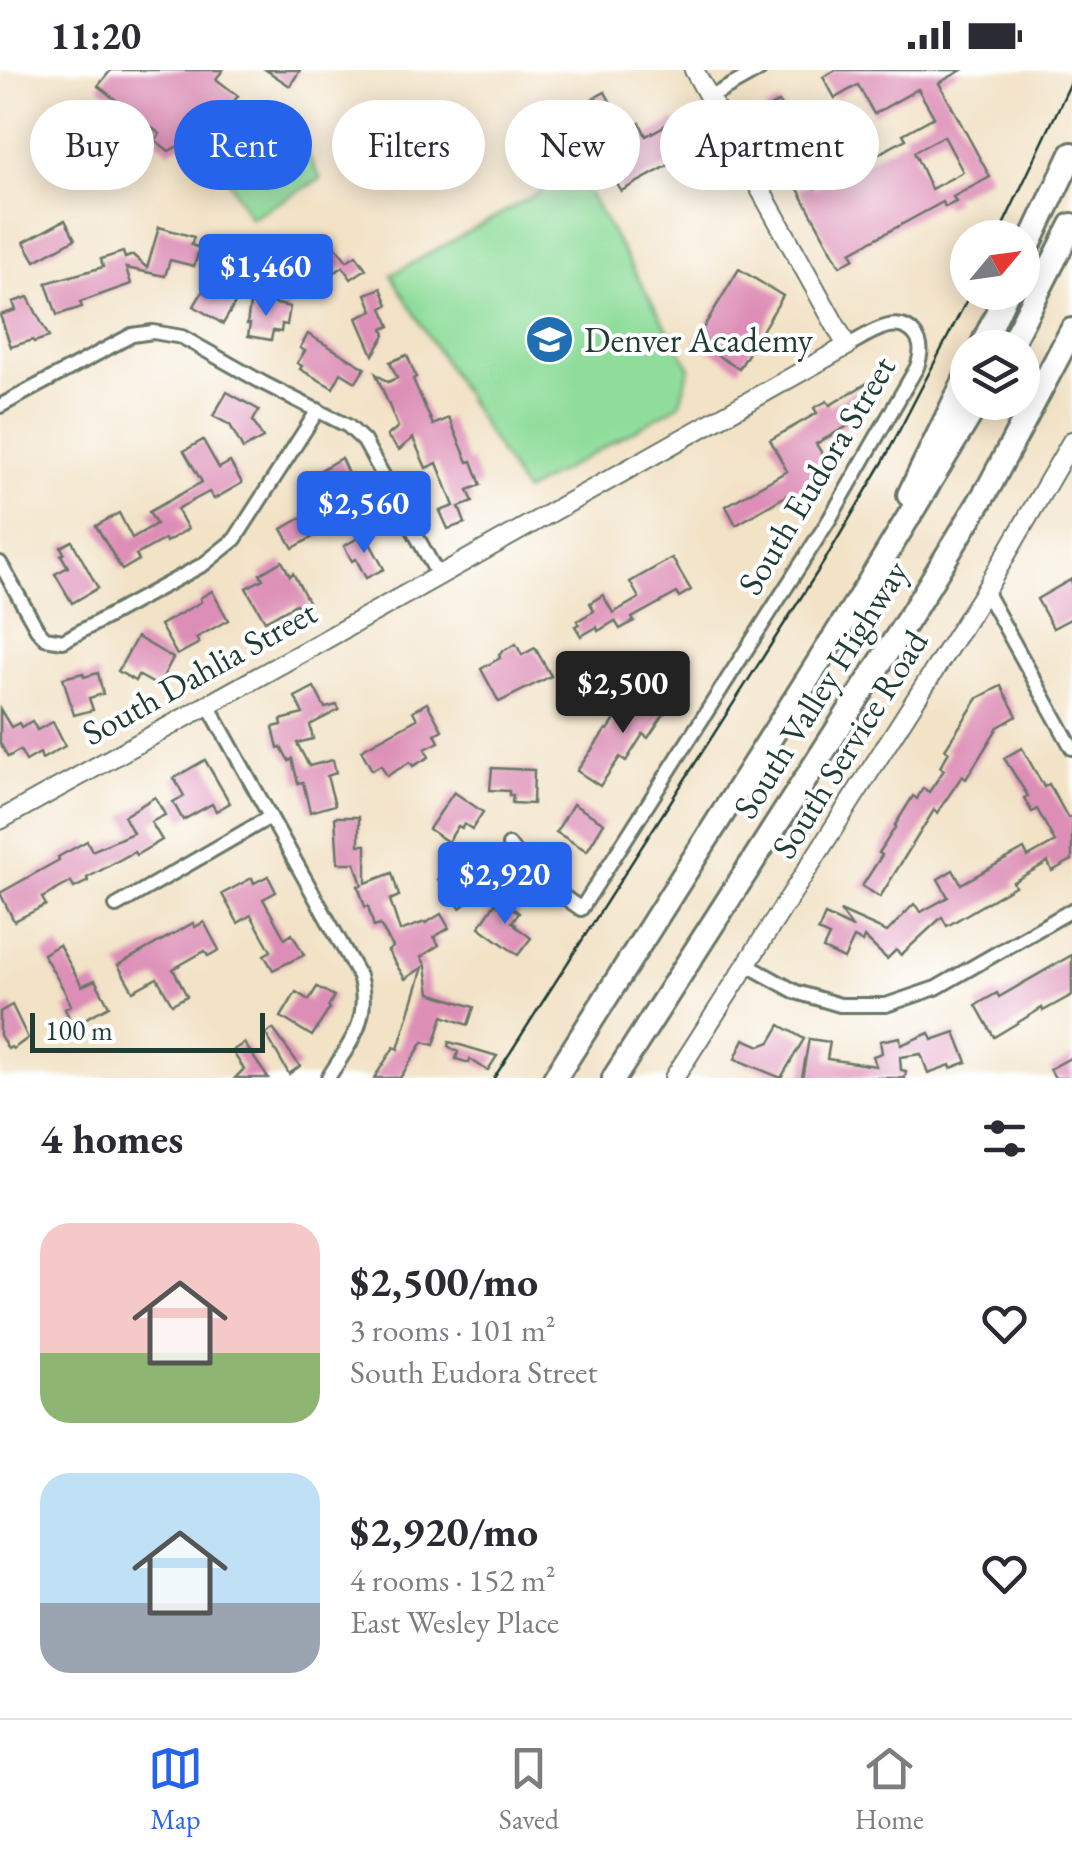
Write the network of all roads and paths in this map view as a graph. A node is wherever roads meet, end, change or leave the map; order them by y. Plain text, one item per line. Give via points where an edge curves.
1 (694, 70) edge
2 (759, 70) edge
3 (709, 98) junction
4 (1072, 154) edge
5 (1040, 222) edge
6 (1072, 225) edge
7 (1017, 330) edge
8 (1072, 330) edge
9 (847, 346) junction
10 (1072, 356) edge
11 (0, 406) edge
12 (318, 410) junction
13 (950, 410) edge
14 (967, 420) edge
15 (1072, 442) edge
16 (990, 485) junction
17 (0, 563) edge
18 (438, 575) junction
19 (868, 584) junction
20 (986, 590) junction
21 (208, 705) junction
22 (1072, 748) edge
23 (270, 818) junction
24 (0, 820) edge
25 (509, 845) dead end
26 (116, 906) dead end
27 (1072, 910) edge
28 (747, 965) junction
29 (328, 1078) edge
30 (555, 1078) edge
31 (614, 1078) edge
32 (674, 1078) edge

1 - 3 street
2 - 3 street
3 - 9 street
4 - 5 highway
6 - 7 highway
8 - 16 highway, South Valley Highway
9 - 18 street, South Dahlia Street
9 - 25 street, South Eudora Street via 889,326 905,326 921,355 828,520 581,909 532,874
10 - 16 highway
11 - 12 street via 119,341 153,332 182,337
12 - 17 street via 234,538 204,564 63,641 37,629
12 - 18 street via 364,441
13 - 19 highway
14 - 19 highway, South Valley Highway
15 - 20 street, South Service Road
16 - 31 highway, South Valley Highway
18 - 21 street, South Dahlia Street
19 - 30 highway, South Valley Highway
20 - 22 street
20 - 28 street, South Service Road
21 - 23 street
21 - 24 street, South Dahlia Street
23 - 26 street
23 - 29 street via 362,988 362,1018
27 - 28 street via 936,988 886,1005 840,1005 796,992
28 - 32 street, South Service Road

